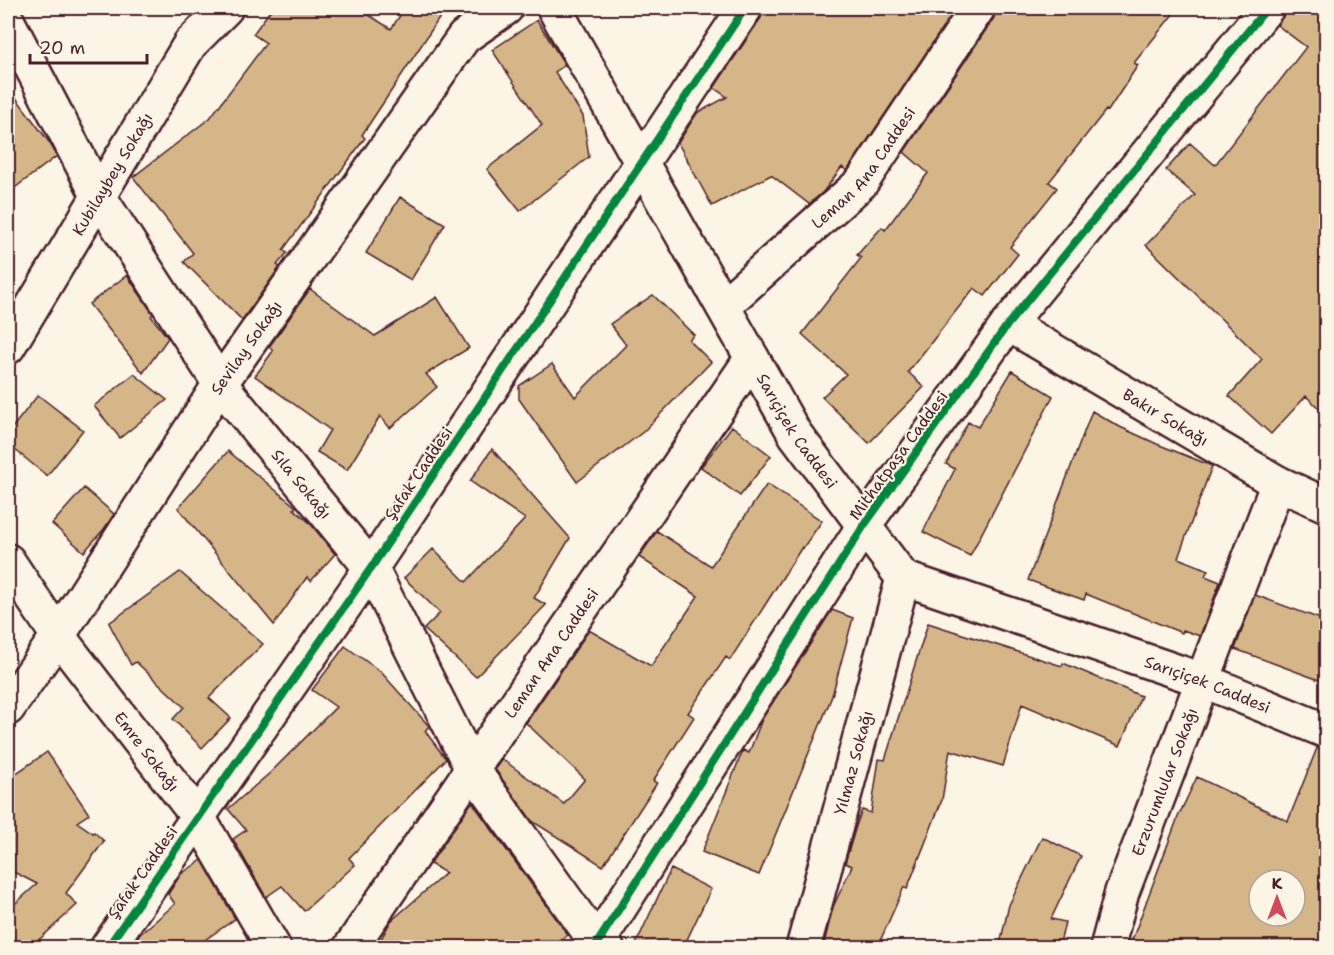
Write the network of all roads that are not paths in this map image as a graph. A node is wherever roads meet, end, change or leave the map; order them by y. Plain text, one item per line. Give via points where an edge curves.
1 (226, 8) edge
2 (506, 8) edge
3 (554, 8) edge
4 (745, 8) edge
5 (978, 8) edge
6 (1267, 8) edge
7 (8, 22) edge
8 (642, 161) junction
9 (98, 195) junction
10 (723, 306) junction
11 (1008, 324) junction
12 (8, 347) edge
13 (752, 358) junction
14 (220, 384) junction
15 (1278, 483) junction
16 (1326, 505) edge
17 (863, 527) junction
18 (8, 561) edge
19 (371, 568) junction
20 (903, 578) junction
21 (58, 636) junction
22 (1202, 680) junction
23 (8, 708) edge
24 (1326, 731) edge
25 (472, 769) junction
26 (198, 817) junction
27 (599, 946) edge
28 (107, 948) edge
29 (274, 948) edge
30 (350, 948) edge
31 (803, 948) edge
32 (1107, 948) edge

1 - 9 street, Kubilaybey Sokağı via 190,44
2 - 14 street, Sevilay Sokağı via 464,37
3 - 8 street, Sarıçiçek Caddesi
4 - 8 street, Şafak Caddesi
5 - 10 street, Leman Ana Caddesi via 861,183
6 - 11 street, Mithatpaşa Caddesi
7 - 9 street, Sıla Sokağı
8 - 10 street, Sarıçiçek Caddesi
8 - 19 street, Şafak Caddesi
9 - 12 street, Kubilaybey Sokağı
9 - 14 street, Sıla Sokağı
10 - 13 street, Sarıçiçek Caddesi
11 - 15 street, Bakır Sokağı
11 - 17 street, Mithatpaşa Caddesi
13 - 17 street, Sarıçiçek Caddesi via 795,434
13 - 25 street, Leman Ana Caddesi
14 - 19 street, Sıla Sokağı
14 - 21 street, Sevilay Sokağı
15 - 16 street, Bakır Sokağı
15 - 22 street, Erzurumlular Sokağı
17 - 20 street, Sarıçiçek Caddesi
17 - 27 street, Mithatpaşa Caddesi
18 - 21 street, Emre Sokağı
19 - 25 street, Sıla Sokağı
19 - 26 street, Şafak Caddesi
20 - 22 street, Sarıçiçek Caddesi
20 - 31 street, Yılmaz Sokağı
21 - 23 street, Sevilay Sokağı
21 - 26 street, Emre Sokağı
22 - 24 street, Sarıçiçek Caddesi
22 - 32 street, Erzurumlular Sokağı via 1122,892
25 - 27 street, Sıla Sokağı
25 - 30 street, Leman Ana Caddesi
26 - 28 street, Şafak Caddesi
26 - 29 street, Emre Sokağı

